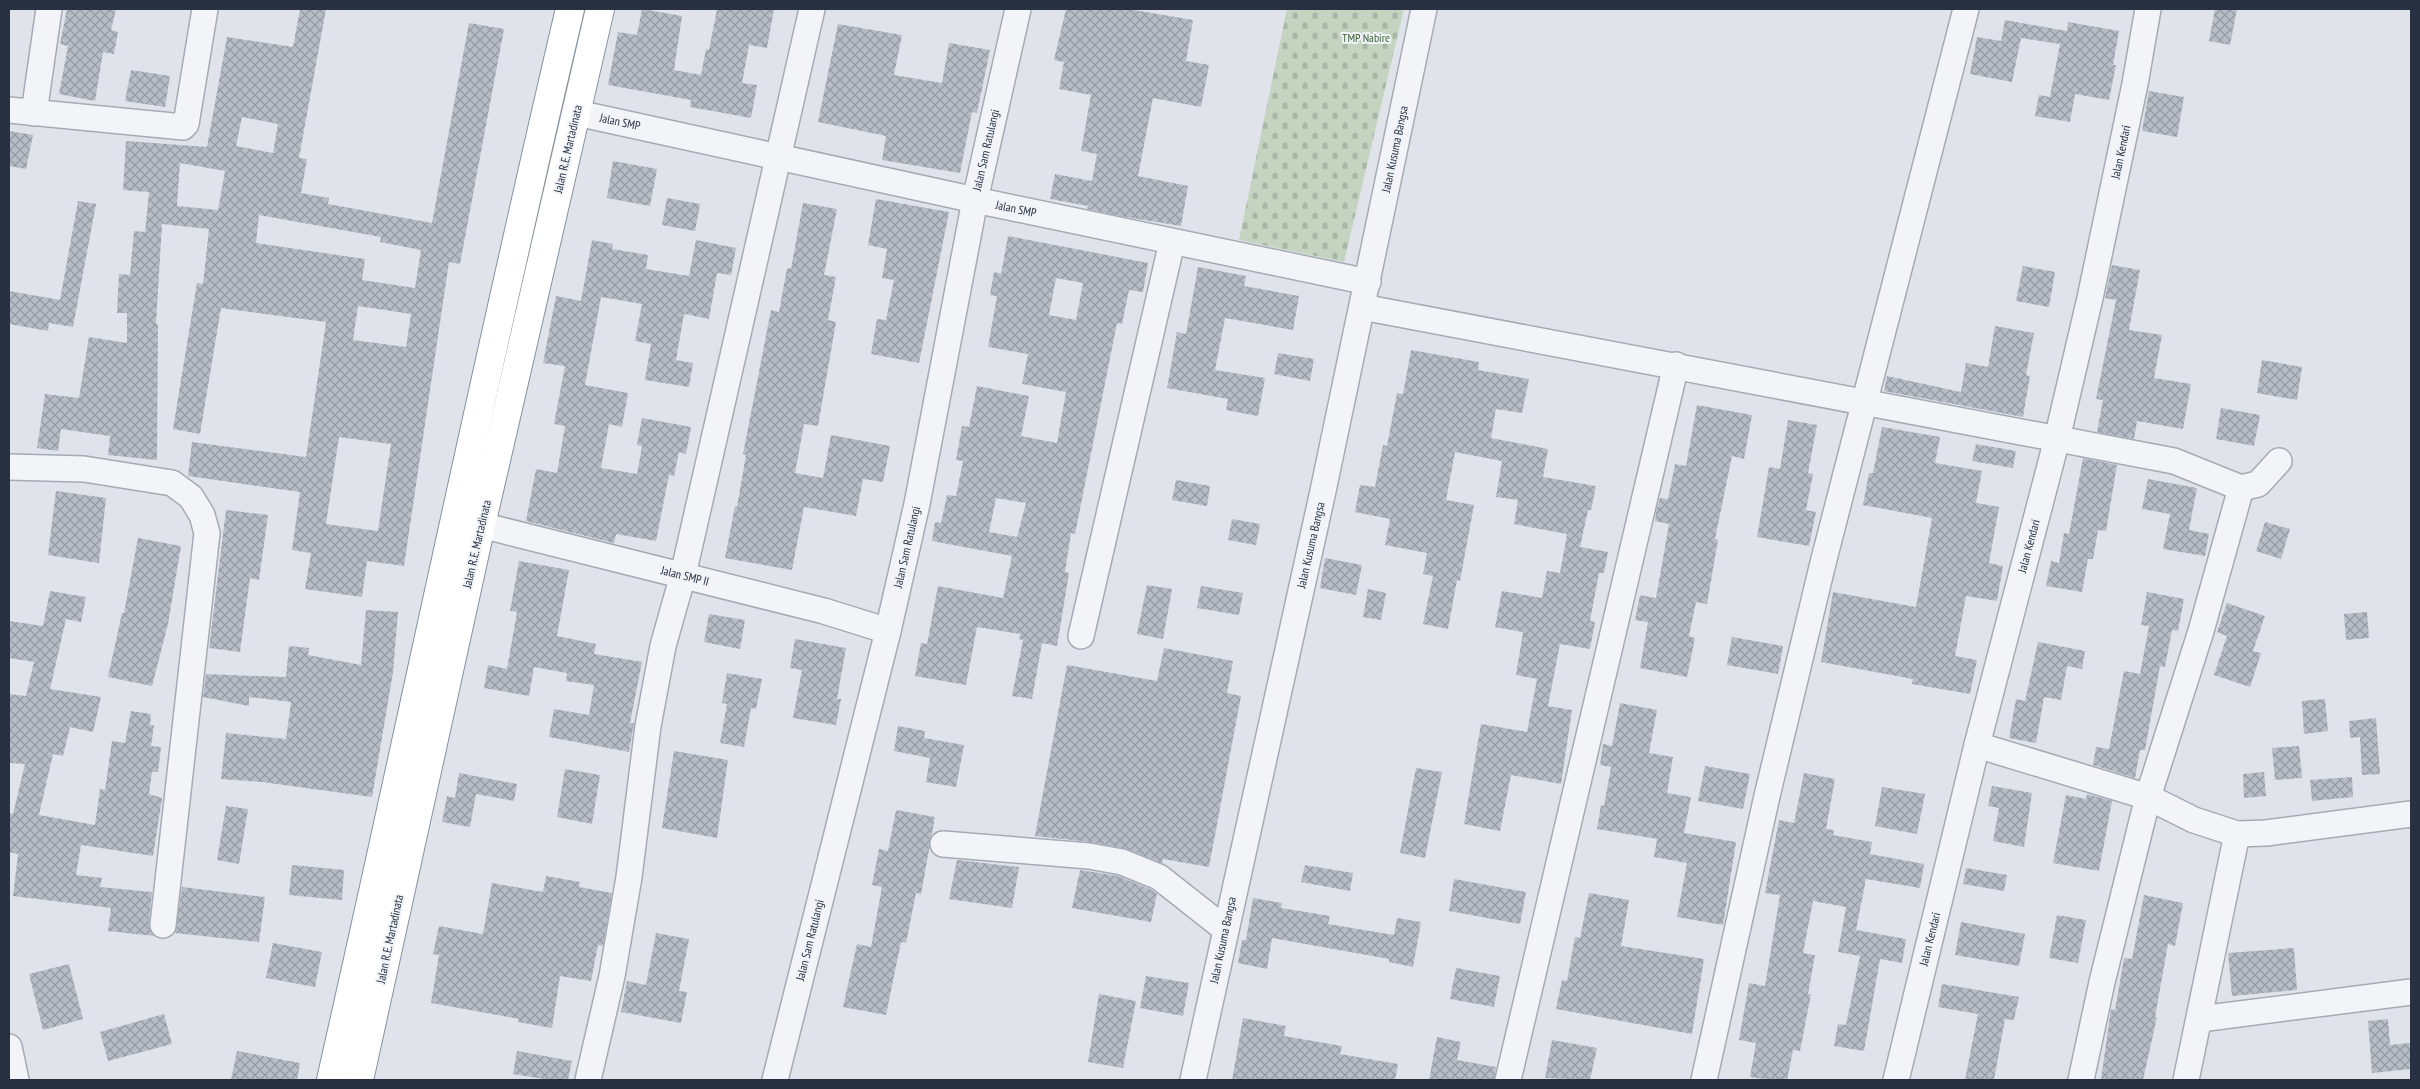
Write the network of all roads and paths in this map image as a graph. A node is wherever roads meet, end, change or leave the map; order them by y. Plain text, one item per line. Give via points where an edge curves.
1 (49, 9) edge
2 (205, 9) edge
3 (570, 9) edge
4 (600, 9) edge
5 (812, 9) edge
6 (1018, 9) edge
7 (1424, 9) edge
8 (1966, 9) edge
9 (2148, 9) edge
10 (9, 110) edge
11 (34, 113) junction
12 (577, 113) junction
13 (778, 155) junction
14 (975, 200) junction
15 (1172, 242) junction
16 (1368, 282) junction
17 (1362, 307) junction
18 (1676, 365) junction
19 (1865, 402) junction
20 (2057, 439) junction
21 (2279, 461) dead end
22 (9, 467) edge
23 (2241, 488) junction
24 (481, 525) junction
25 (683, 575) junction
26 (888, 631) junction
27 (1081, 636) dead end
28 (421, 671) junction
29 (448, 676) junction
30 (1977, 745) junction
31 (2148, 797) junction
32 (2411, 814) edge
33 (2237, 834) junction
34 (943, 844) dead end
35 (162, 925) dead end
36 (1226, 929) junction
37 (2411, 992) edge
38 (2200, 1018) junction
39 (9, 1047) edge
40 (16, 1080) edge
41 (330, 1080) edge
42 (359, 1080) edge
43 (588, 1080) edge
44 (775, 1080) edge
45 (1193, 1080) edge
46 (1508, 1080) edge
47 (1704, 1080) edge
48 (1896, 1080) edge
49 (2081, 1080) edge
50 (2186, 1080) edge

1 - 11 street
2 - 11 street via 183,127
3 - 28 highway, Jalan R.E. Martadinata
4 - 12 highway, Jalan R.E. Martadinata
5 - 13 street
6 - 14 street, Jalan Sam Ratulangi
7 - 16 street, Jalan Kusuma Bangsa
8 - 19 street
9 - 20 street, Jalan Kendari via 2090,298
10 - 11 street
12 - 13 street, Jalan SMP
12 - 24 highway, Jalan R.E. Martadinata
13 - 14 street, Jalan SMP
13 - 25 street
14 - 15 street, Jalan SMP
14 - 26 street, Jalan Sam Ratulangi via 917,504
15 - 16 street, Jalan SMP
15 - 27 street
16 - 17 street, Jalan Kusuma Bangsa
17 - 18 street
17 - 36 street, Jalan Kusuma Bangsa
18 - 19 street
18 - 46 street
19 - 20 street
19 - 47 street via 1769,786
20 - 23 street via 2174,461
20 - 30 street, Jalan Kendari
21 - 23 street via 2258,484
22 - 35 street via 84,470 172,483 191,497 202,515 207,533
23 - 31 street via 2201,631
24 - 25 street, Jalan SMP II
24 - 29 highway, Jalan R.E. Martadinata
25 - 26 street, Jalan SMP II
25 - 43 street via 663,646 648,726 629,878 612,976
26 - 44 street, Jalan Sam Ratulangi
28 - 29 highway
28 - 41 highway, Jalan R.E. Martadinata
29 - 42 highway, Jalan R.E. Martadinata
30 - 31 street
30 - 48 street, Jalan Kendari
31 - 33 street via 2194,820
31 - 49 street
32 - 33 street
33 - 38 street
34 - 36 street via 1089,856 1122,862 1159,878
36 - 45 street, Jalan Kusuma Bangsa
37 - 38 street
38 - 50 street
39 - 40 street

